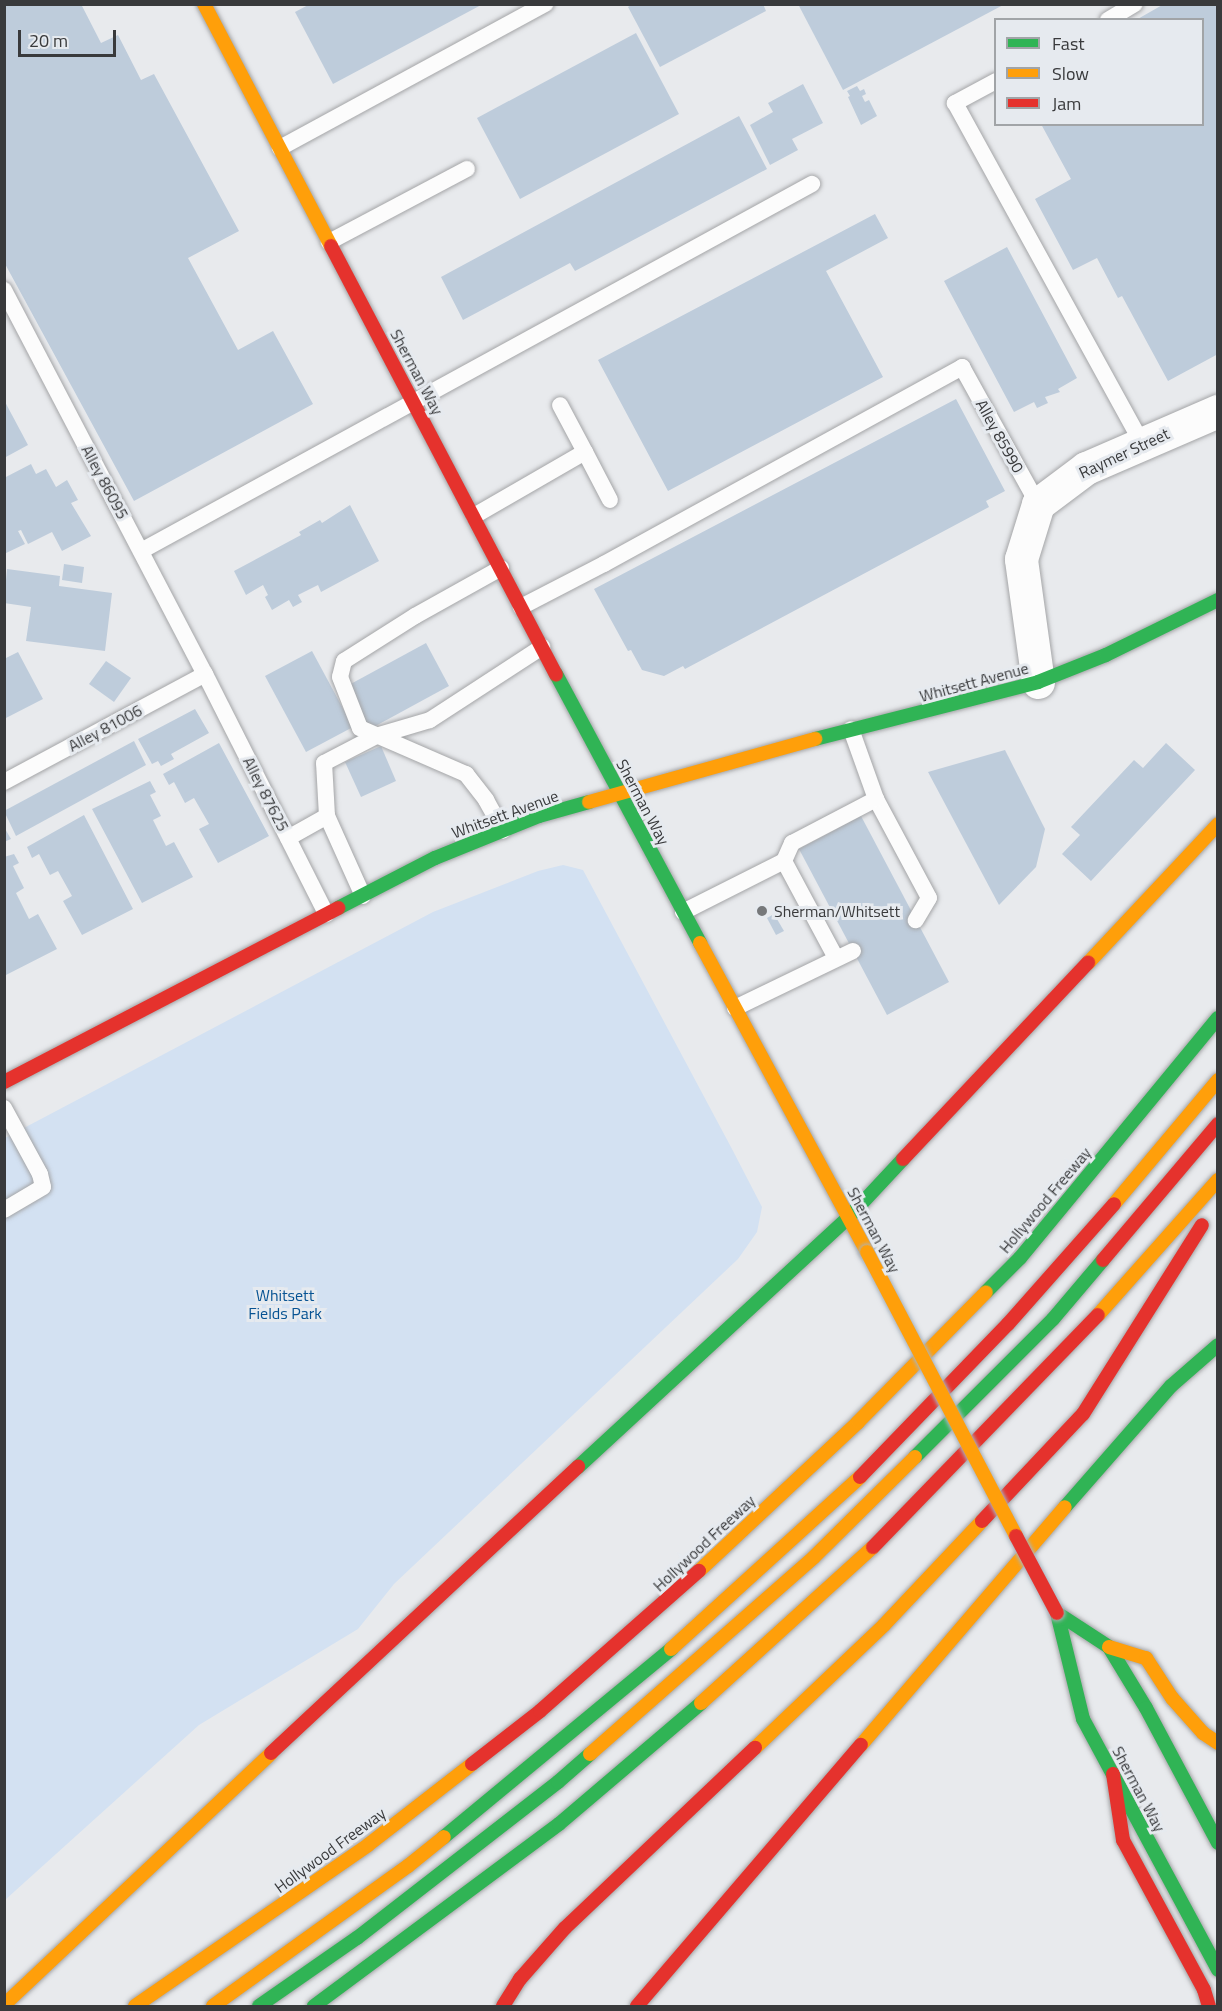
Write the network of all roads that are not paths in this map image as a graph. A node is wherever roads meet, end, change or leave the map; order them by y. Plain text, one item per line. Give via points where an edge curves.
1 (545, 4) edge
2 (1135, 4) edge
3 (205, 5) edge
4 (1111, 18) edge
5 (994, 82) edge
6 (280, 148) junction
7 (467, 168) dead end
8 (812, 184) dead end
9 (329, 242) junction
10 (4, 290) edge
11 (415, 404) junction
12 (560, 405) dead end
13 (1218, 411) edge
14 (1142, 443) junction
15 (585, 452) junction
16 (610, 500) dead end
17 (1038, 504) junction
18 (474, 516) junction
19 (141, 551) junction
20 (501, 568) junction
21 (1218, 600) edge
22 (521, 607) junction
23 (542, 647) junction
24 (205, 674) junction
25 (1038, 682) junction
26 (851, 729) junction
27 (376, 736) junction
28 (4, 782) edge
29 (620, 795) junction
30 (876, 799) junction
31 (327, 816) junction
32 (1218, 824) edge
33 (503, 831) junction
34 (288, 837) junction
35 (784, 861) junction
36 (363, 896) junction
37 (683, 912) junction
38 (326, 914) junction
39 (916, 920) dead end
40 (853, 951) dead end
41 (836, 958) junction
42 (735, 1008) junction
43 (1218, 1018) edge
44 (1218, 1080) edge
45 (4, 1082) edge
46 (4, 1108) edge
47 (1218, 1124) edge
48 (1218, 1180) edge
49 (1218, 1200) edge
50 (4, 1210) edge
51 (849, 1217) junction
52 (1218, 1345) edge
53 (1058, 1613) junction
54 (1109, 1647) junction
55 (1218, 1743) edge
56 (1113, 1774) junction
57 (1218, 1843) edge
58 (1218, 1970) edge
59 (4, 2005) edge
60 (135, 2007) edge
61 (213, 2007) edge
62 (260, 2007) edge
63 (314, 2007) edge
64 (503, 2007) edge
65 (637, 2007) edge
66 (1209, 2007) edge

1 - 6 lane
2 - 4 lane
3 - 6 main road, Sherman Way
5 - 14 lane via 955,103
6 - 9 main road, Sherman Way
7 - 9 lane
8 - 11 lane
9 - 11 main road, Sherman Way
10 - 19 lane, Alley 86095
11 - 18 main road, Sherman Way
11 - 19 lane
12 - 15 lane
13 - 14 street, Raymer Street
14 - 17 street, Raymer Street via 1086,468
15 - 16 lane
15 - 18 lane
17 - 22 lane, Alley 85990 via 962,367
17 - 25 street via 1021,559
18 - 20 main road, Sherman Way
19 - 24 lane, Alley 86095
20 - 22 main road, Sherman Way
20 - 27 lane via 344,660 340,677 360,728
21 - 25 main road, Whitsett Avenue via 1106,655
22 - 23 main road, Sherman Way
23 - 27 lane via 430,720
23 - 29 main road, Sherman Way
24 - 28 lane, Alley 81006
24 - 34 lane, Alley 87625
25 - 26 main road, Whitsett Avenue
26 - 29 main road, Whitsett Avenue
26 - 30 lane
27 - 31 lane via 324,763
27 - 33 lane via 466,774
29 - 33 main road, Whitsett Avenue via 539,816
29 - 37 main road, Sherman Way
30 - 35 lane via 792,843
30 - 39 lane via 929,898
31 - 34 lane
31 - 36 lane
32 - 51 main road
33 - 36 main road, Whitsett Avenue via 435,858
34 - 38 lane, Alley 87625
35 - 37 lane
35 - 41 lane
36 - 38 main road, Whitsett Avenue
37 - 42 main road, Sherman Way
38 - 45 main road, Whitsett Avenue
40 - 41 lane
41 - 42 lane
42 - 51 main road, Sherman Way
43 - 60 main road, Hollywood Freeway via 1020,1258 858,1422 684,1585 540,1711 368,1845
44 - 61 main road via 1008,1324 864,1474 630,1685 408,1866
46 - 50 lane via 40,1174 43,1187
47 - 62 main road via 1053,1319 814,1557 558,1782 357,1938
48 - 63 main road via 1057,1360 874,1546 743,1667 559,1824
49 - 64 main road via 1083,1414 884,1625 565,1928 520,1978
51 - 53 main road, Sherman Way, bridge
51 - 59 main road
52 - 65 main road via 1171,1386 1096,1470
53 - 54 main road, Sherman Way
53 - 56 main road, Sherman Way via 1083,1719
54 - 55 main road via 1146,1658 1172,1698 1203,1733
54 - 57 main road, Sherman Way
56 - 58 main road, Sherman Way
56 - 66 main road via 1123,1840 1204,1990

